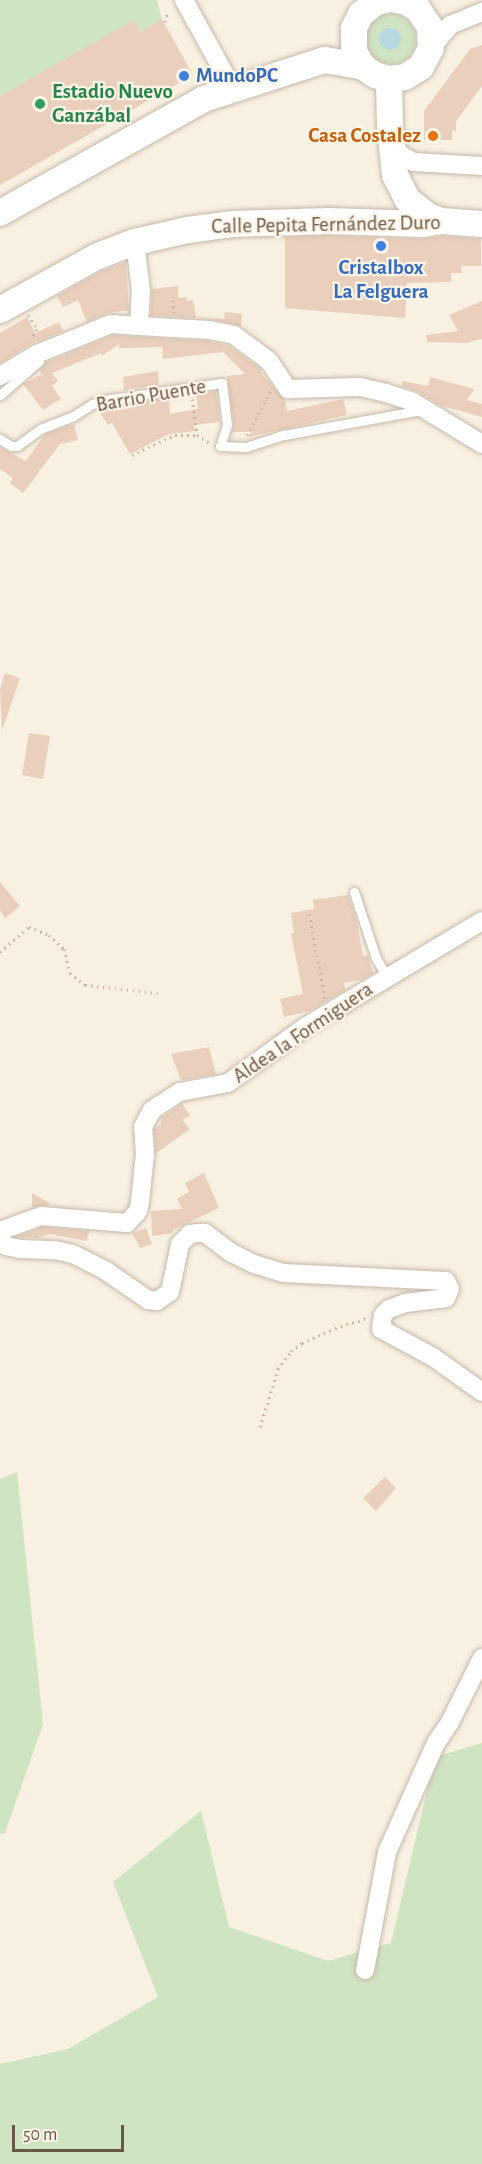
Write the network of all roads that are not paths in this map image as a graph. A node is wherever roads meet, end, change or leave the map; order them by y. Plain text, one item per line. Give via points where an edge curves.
1 (184, 0) edge
2 (386, 0) edge
3 (407, 4) edge
4 (474, 14) edge
5 (354, 28) junction
6 (431, 48) junction
7 (325, 60) junction
8 (363, 66) junction
9 (389, 79) junction
10 (233, 89) junction
11 (391, 145) junction
12 (482, 166) edge
13 (407, 200) junction
14 (0, 213) edge
15 (441, 221) junction
16 (392, 223) junction
17 (482, 224) edge
18 (135, 242) junction
19 (9, 304) edge
20 (139, 326) junction
21 (59, 345) junction
22 (0, 376) edge
23 (0, 395) edge
24 (424, 409) junction
25 (0, 439) edge
26 (482, 444) edge
27 (354, 892) dead end
28 (482, 921) edge
29 (391, 975) junction
30 (0, 1231) edge
31 (0, 1240) edge
32 (482, 1392) edge
33 (482, 1658) edge
34 (365, 1970) dead end

1 - 10 street
2 - 5 street via 361,14
3 - 4 street via 448,17
3 - 6 street via 430,27
4 - 6 street via 450,25
5 - 7 street
5 - 8 street via 354,52
6 - 9 street via 421,67 405,77
7 - 8 street
7 - 10 street
8 - 9 street
9 - 11 street
10 - 14 street via 204,99
11 - 12 street via 414,162
11 - 13 street via 395,175
13 - 15 street
13 - 16 street via 399,218
15 - 16 street, Calle Pepita Fernández Duro
15 - 17 street, Calle Pepita Fernández Duro
16 - 18 street, Calle Pepita Fernández Duro via 232,224
18 - 19 street, Calle Pepita Fernández Duro via 98,256
18 - 20 street via 141,291
20 - 21 street via 111,324
20 - 24 street via 234,335 269,361 288,389 360,387
21 - 22 street
21 - 23 lane
24 - 25 lane, Barrio Puente via 284,435 246,447 220,446 227,425 222,383 98,402 40,429 16,446
24 - 26 street
27 - 29 lane, Aldea la Formiguera via 376,958
28 - 29 street
29 - 30 street, Aldea la Formiguera via 285,1041 228,1083 180,1092 152,1110 143,1127 145,1154 140,1202 131,1221 123,1224 41,1216
31 - 32 street via 6,1246 20,1249 73,1254 148,1300 157,1301 170,1292 180,1244 190,1234 198,1233 205,1233 254,1264 284,1274 446,1281 446,1298 389,1309 383,1315 381,1329 434,1358
33 - 34 street via 436,1743 391,1841

